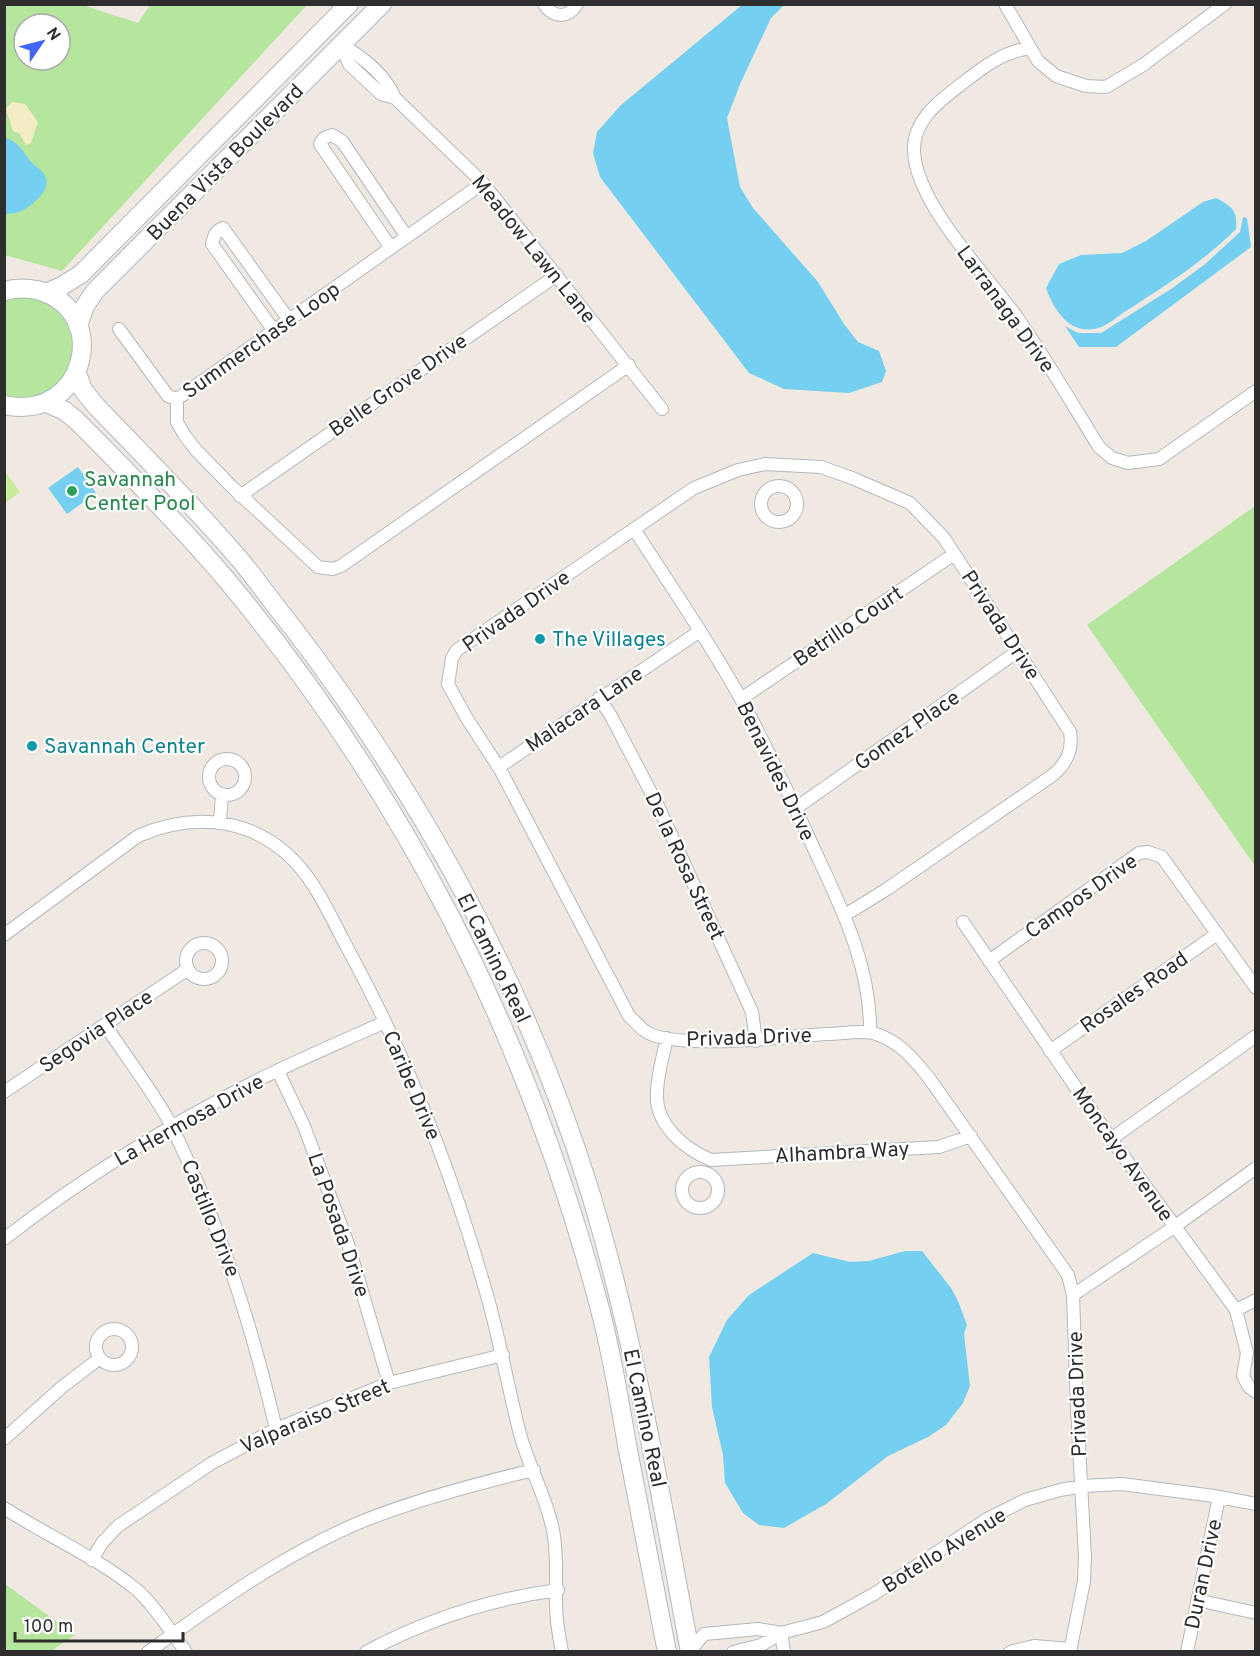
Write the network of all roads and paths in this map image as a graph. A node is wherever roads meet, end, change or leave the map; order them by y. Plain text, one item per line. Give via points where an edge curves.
1 (349, 4) edge
2 (381, 4) edge
3 (544, 4) edge
4 (577, 4) edge
5 (1005, 4) edge
6 (1226, 4) edge
7 (325, 29) junction
8 (341, 45) junction
9 (1030, 48) junction
10 (483, 183) junction
11 (407, 237) junction
12 (391, 248) junction
13 (557, 275) junction
14 (5, 290) edge
15 (46, 293) junction
16 (289, 320) junction
17 (78, 326) junction
18 (119, 329) dead end
19 (274, 331) junction
20 (629, 365) junction
21 (77, 373) junction
22 (1256, 391) edge
23 (177, 399) junction
24 (47, 403) junction
25 (5, 405) edge
26 (662, 408) dead end
27 (787, 465) junction
28 (783, 487) dead end
29 (178, 491) junction
30 (240, 496) junction
31 (161, 508) junction
32 (634, 529) junction
33 (954, 554) junction
34 (700, 631) junction
35 (1018, 651) junction
36 (599, 698) junction
37 (741, 699) junction
38 (499, 767) junction
39 (222, 794) dead end
40 (796, 808) junction
41 (220, 822) junction
42 (845, 915) junction
43 (963, 922) dead end
44 (1217, 934) junction
45 (4, 935) edge
46 (989, 961) junction
47 (188, 969) dead end
48 (1256, 988) edge
49 (385, 1022) junction
50 (105, 1025) junction
51 (870, 1032) junction
52 (1256, 1036) edge
53 (667, 1038) junction
54 (756, 1041) junction
55 (1050, 1051) junction
56 (278, 1071) junction
57 (4, 1092) edge
58 (172, 1126) junction
59 (971, 1136) junction
60 (1111, 1139) junction
61 (711, 1160) junction
62 (1256, 1168) edge
63 (705, 1173) dead end
64 (1174, 1227) junction
65 (4, 1239) edge
66 (1073, 1294) junction
67 (1256, 1300) edge
68 (1236, 1310) junction
69 (503, 1355) junction
70 (100, 1358) dead end
71 (389, 1383) junction
72 (1256, 1392) edge
73 (276, 1429) junction
74 (4, 1439) edge
75 (534, 1470) junction
76 (1082, 1486) junction
77 (1219, 1497) junction
78 (1256, 1504) edge
79 (4, 1508) edge
80 (92, 1560) junction
81 (558, 1590) junction
82 (1197, 1600) junction
83 (1256, 1613) edge
84 (781, 1633) junction
85 (172, 1634) junction
86 (1070, 1650) edge
87 (690, 1651) edge
88 (148, 1652) edge
89 (186, 1652) edge
90 (366, 1652) edge
91 (562, 1652) edge
92 (667, 1652) edge
93 (733, 1652) edge
94 (783, 1652) edge
95 (1010, 1652) edge
96 (1186, 1652) edge

1 - 7 main road, Buena Vista Boulevard
2 - 8 main road, Buena Vista Boulevard
3 - 4 street via 558,15 569,13
5 - 9 street
6 - 9 street via 1106,87 1086,86 1056,76
7 - 8 main road
7 - 15 main road, Buena Vista Boulevard via 81,274
8 - 10 street, Meadow Lawn Lane via 358,54 389,86 395,99
8 - 17 main road, Buena Vista Boulevard via 95,291
9 - 22 street, Larranaga Drive via 995,59 937,103 918,128 914,151 921,182 949,231 1018,319 1099,447 1112,458 1128,463 1159,459
10 - 11 street, Summerchase Loop
10 - 13 street, Meadow Lawn Lane
11 - 12 street, Summerchase Loop
11 - 12 street via 342,141 332,135 324,138 320,144
12 - 16 street, Summerchase Loop
13 - 20 street, Meadow Lawn Lane
13 - 30 street, Belle Grove Drive
14 - 15 main road via 27,288
15 - 17 main road via 60,301
16 - 19 street, Summerchase Loop
16 - 19 street via 223,228 219,229 213,244
17 - 21 main road via 82,357
18 - 23 street via 168,396
19 - 23 street, Summerchase Loop
20 - 26 street, Meadow Lawn Lane
20 - 30 street, Summerchase Loop via 333,569 318,567
21 - 24 main road
21 - 29 main road, El Camino Real via 83,390 96,406
23 - 30 street, Summerchase Loop via 177,422 185,436
24 - 25 main road via 19,408
24 - 31 main road, El Camino Real via 76,420
27 - 28 street
27 - 32 street, Privada Drive via 765,464 710,480
27 - 33 street, Privada Drive via 821,467 910,503
29 - 31 main road
29 - 87 main road, El Camino Real via 243,564 337,686 378,747 461,888 538,1050 590,1193 614,1278 647,1422
31 - 92 main road, El Camino Real via 225,578 360,760 445,904 514,1052 544,1128 595,1290
32 - 34 street, Benavides Drive
32 - 38 street, Privada Drive via 457,650 452,658 448,684
33 - 35 street, Privada Drive
33 - 37 street, Betrillo Court
34 - 36 street, Malacara Lane
34 - 37 street, Benavides Drive
35 - 40 street, Gomez Place
35 - 42 street, Privada Drive via 1070,732 1069,752 1061,768
36 - 38 street, Malacara Lane
36 - 54 street, De la Rosa Street via 658,806 752,1012
37 - 40 street, Benavides Drive
38 - 53 street, Privada Drive via 629,1016 646,1032
39 - 41 street
40 - 42 street, Benavides Drive
41 - 45 street, Caribe Drive via 180,822 138,836
41 - 49 street, Caribe Drive via 269,841 300,868 330,915
42 - 51 street, Benavides Drive via 862,964
43 - 46 street, Moncayo Avenue
44 - 46 street, Campos Drive via 1162,857 1139,853
44 - 48 street, Campos Drive
44 - 55 street, Rosales Road
46 - 55 street, Moncayo Avenue
47 - 50 street, Segovia Place
49 - 56 street, La Hermosa Drive
49 - 69 street, Caribe Drive via 446,1168
50 - 57 street, Segovia Place
50 - 58 street, Castillo Drive
51 - 54 street, Privada Drive
51 - 59 street, Privada Drive via 892,1041 912,1058
52 - 60 street
53 - 54 street, Privada Drive
53 - 61 street via 656,1094 663,1118 680,1141
55 - 60 street, Moncayo Avenue
56 - 58 street, La Hermosa Drive
56 - 71 street, La Posada Drive via 304,1126 348,1244
58 - 65 street, La Hermosa Drive via 56,1200
58 - 73 street, Castillo Drive via 238,1288
59 - 61 street, Alhambra Way via 939,1147
59 - 66 street, Privada Drive via 1068,1275
60 - 64 street, Moncayo Avenue
61 - 63 street
62 - 64 street
64 - 66 street
64 - 68 street, Moncayo Avenue
66 - 76 street, Privada Drive
67 - 68 street
68 - 72 street, Moncayo Avenue via 1247,1353 1243,1376
69 - 71 street, Valparaiso Street
69 - 75 street, Caribe Drive via 521,1435
70 - 74 street
71 - 73 street, Valparaiso Street
73 - 80 street, Valparaiso Street via 212,1463 118,1526
75 - 81 street, Caribe Drive via 553,1529
75 - 85 street via 433,1495 354,1525 298,1553
76 - 77 street, Botello Avenue via 1122,1484
76 - 84 street, Botello Avenue via 1025,1500 987,1519 841,1613
76 - 86 street, Privada Drive via 1084,1581
77 - 78 street, Botello Avenue
77 - 82 street, Duran Drive
79 - 80 street
80 - 85 street via 138,1591
81 - 90 street via 513,1596 475,1607 415,1628
81 - 91 street, Caribe Drive
82 - 83 street
82 - 96 street, Duran Drive
84 - 87 street, Botello Avenue via 758,1629 705,1634
84 - 93 street, Botello Avenue via 761,1645
84 - 94 street
85 - 88 street
85 - 89 street
86 - 95 street via 1034,1646

